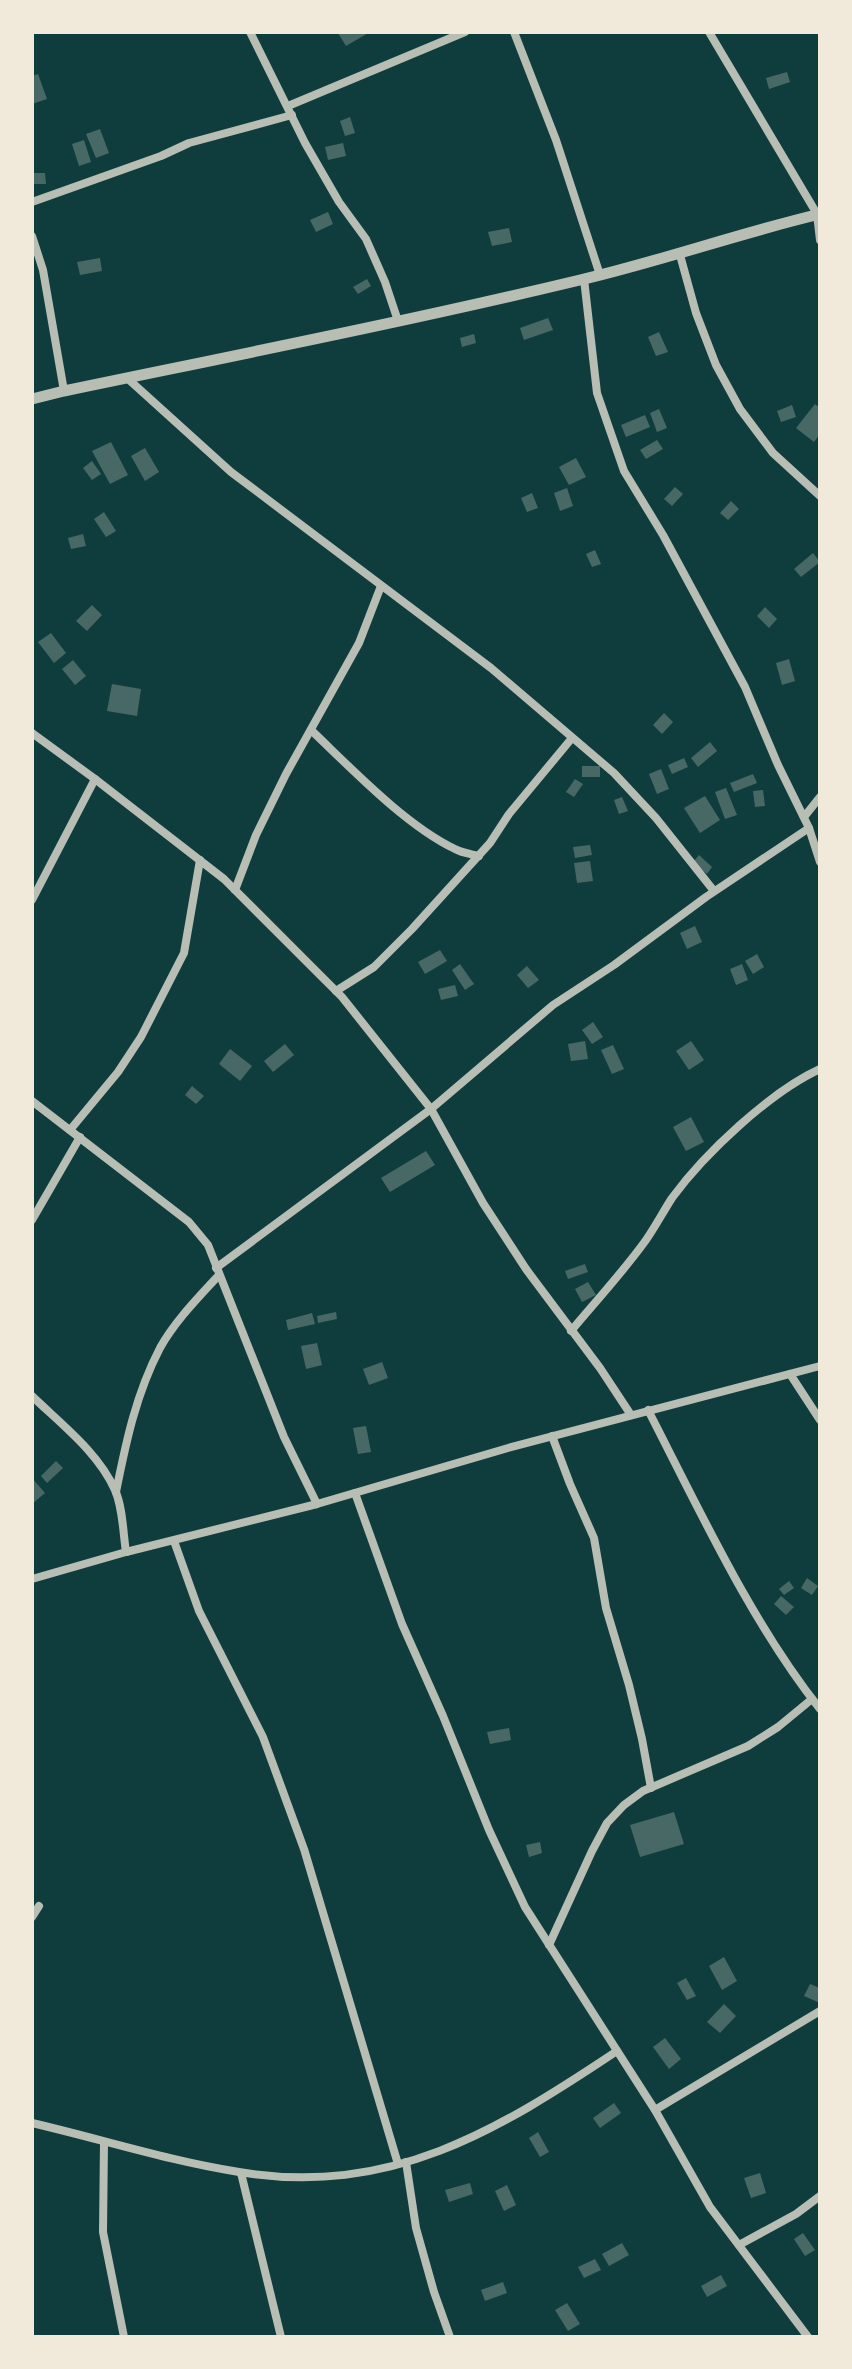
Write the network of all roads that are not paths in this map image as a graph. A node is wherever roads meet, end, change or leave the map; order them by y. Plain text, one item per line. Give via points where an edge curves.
1 (250, 32) edge
2 (465, 32) edge
3 (514, 32) edge
4 (709, 32) edge
5 (290, 110) junction
6 (32, 202) edge
7 (818, 214) edge
8 (32, 236) edge
9 (820, 240) edge
10 (680, 255) junction
11 (600, 275) junction
12 (584, 279) junction
13 (398, 321) junction
14 (127, 378) junction
15 (64, 391) junction
16 (32, 399) edge
17 (820, 496) edge
18 (381, 586) junction
19 (311, 730) junction
20 (32, 733) edge
21 (572, 738) junction
22 (95, 779) junction
23 (820, 797) edge
24 (804, 817) junction
25 (809, 828) junction
26 (479, 856) junction
27 (819, 858) edge
28 (200, 860) junction
29 (235, 890) junction
30 (714, 891) junction
31 (32, 900) edge
32 (336, 991) junction
33 (820, 1069) edge
34 (32, 1101) edge
35 (431, 1109) junction
36 (70, 1130) junction
37 (80, 1137) junction
38 (32, 1220) edge
39 (218, 1272) junction
40 (571, 1331) junction
41 (820, 1366) edge
42 (790, 1374) junction
43 (32, 1396) edge
44 (648, 1410) junction
45 (631, 1415) junction
46 (820, 1420) edge
47 (552, 1436) junction
48 (116, 1492) junction
49 (355, 1493) junction
50 (317, 1504) junction
51 (174, 1541) junction
52 (126, 1552) junction
53 (32, 1579) edge
54 (812, 1699) junction
55 (820, 1709) edge
56 (651, 1788) junction
57 (39, 1906) dead end
58 (32, 1917) edge
59 (549, 1945) junction
60 (820, 2011) edge
61 (617, 2051) junction
62 (655, 2110) junction
63 (32, 2123) edge
64 (104, 2142) junction
65 (402, 2163) junction
66 (241, 2173) junction
67 (820, 2196) edge
68 (739, 2245) junction
69 (804, 2336) edge
70 (124, 2337) edge
71 (281, 2337) edge
72 (450, 2337) edge

1 - 5 street
2 - 5 street
3 - 11 street
4 - 7 street
5 - 6 street
5 - 13 street via 339,202 366,239
7 - 9 street
7 - 10 street
8 - 15 street
10 - 11 street
10 - 17 street via 716,365 740,409 773,453
11 - 12 street
12 - 13 street
12 - 24 street via 597,393 624,471 745,687
13 - 14 street
14 - 15 street
14 - 18 street via 231,472
15 - 16 street
18 - 19 street via 359,643
18 - 21 street via 491,668
19 - 26 street via 421,828 456,850
19 - 29 street via 256,835
20 - 22 street
21 - 26 street
21 - 30 street via 614,773
22 - 28 street
22 - 31 street
23 - 24 street
24 - 25 street
25 - 27 street
25 - 30 street
26 - 32 street via 374,967
28 - 29 street
28 - 36 street via 184,953 141,1037
29 - 32 street
30 - 35 street via 553,1005
32 - 35 street
33 - 40 street via 803,1076 713,1151
34 - 36 street
35 - 39 street
35 - 40 street via 483,1203
36 - 37 street
37 - 38 street
37 - 39 street via 189,1222 208,1245
39 - 48 street via 161,1346 137,1400
39 - 50 street via 284,1437
40 - 45 street
41 - 42 street
42 - 44 street
42 - 46 street
43 - 48 street via 86,1449
44 - 45 street
44 - 54 street via 719,1547
45 - 47 street
47 - 49 street
47 - 56 street via 594,1538
48 - 52 street
49 - 50 street
49 - 59 street via 402,1624 489,1830
50 - 51 street
51 - 52 street
51 - 65 street via 199,1611 263,1737 304,1849
52 - 53 street
54 - 55 street
54 - 56 street via 748,1746
56 - 59 street via 607,1823
57 - 58 street
59 - 61 street
60 - 62 street
61 - 62 street
61 - 65 street via 494,2128
62 - 68 street via 710,2207
63 - 64 street
64 - 66 street
64 - 70 street via 103,2232
65 - 66 street via 312,2178
65 - 72 street
66 - 71 street
67 - 68 street
68 - 69 street

